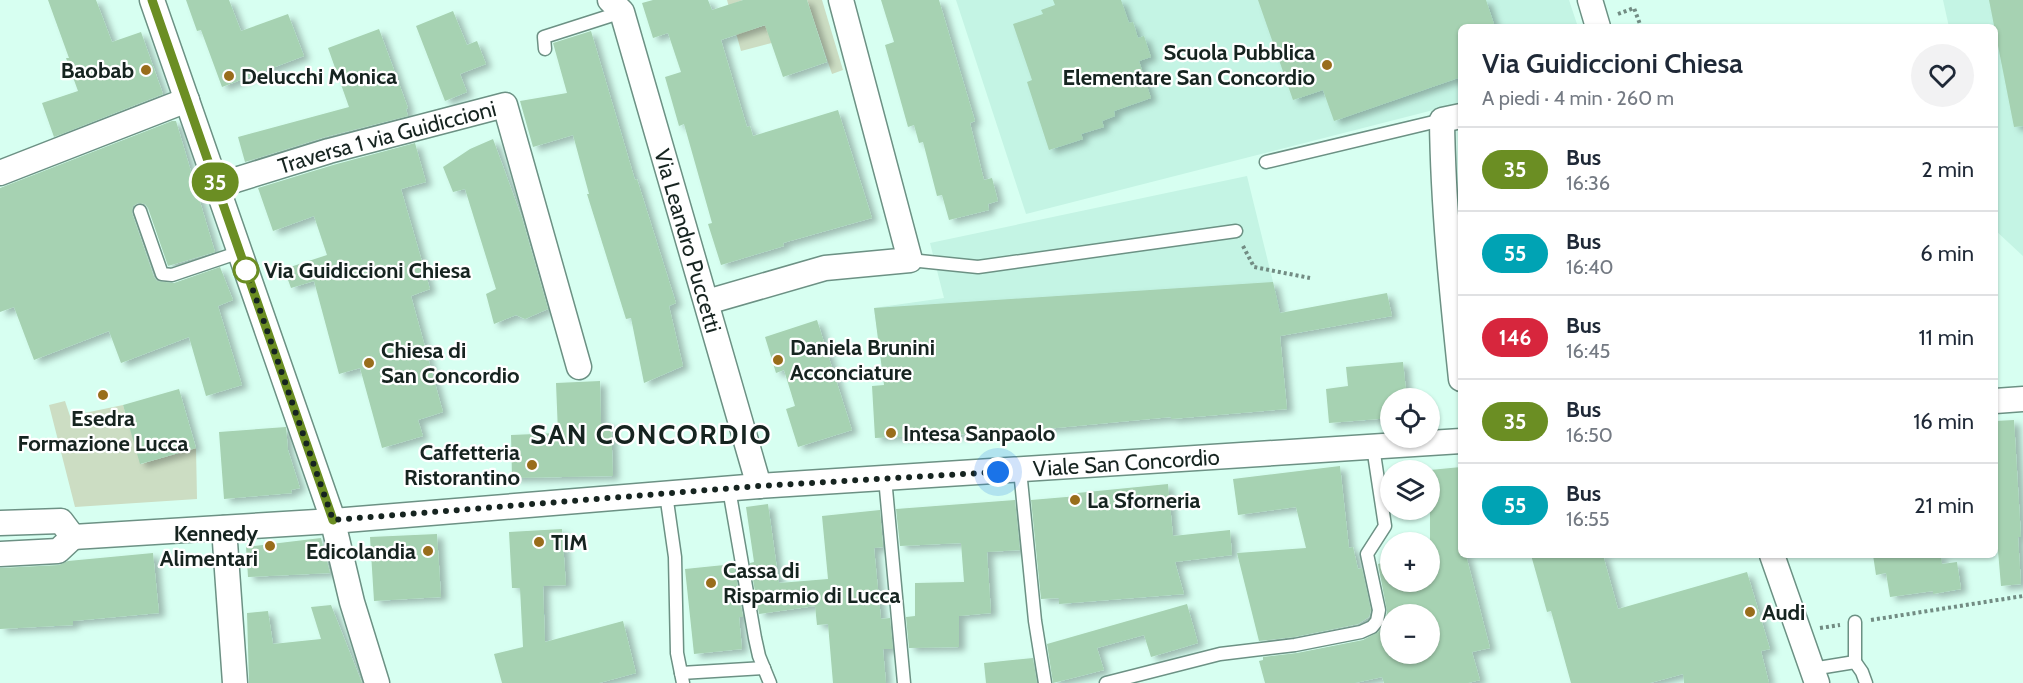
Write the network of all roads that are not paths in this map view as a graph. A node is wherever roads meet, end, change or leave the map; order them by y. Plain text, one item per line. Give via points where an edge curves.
1 (152, 0) edge
2 (841, 0) edge
3 (616, 6) edge
4 (545, 49) dead end
5 (187, 100) junction
6 (1452, 118) edge
7 (1266, 162) dead end
8 (0, 173) edge
9 (216, 186) junction
10 (140, 211) dead end
11 (1236, 231) road end
12 (240, 252) junction
13 (910, 260) junction
14 (707, 302) junction
15 (1458, 351) edge
16 (579, 367) dead end
17 (2023, 399) edge
18 (1998, 401) edge
19 (1458, 441) edge
20 (1373, 447) junction
21 (1020, 470) junction
22 (885, 478) junction
23 (759, 486) junction
24 (729, 489) junction
25 (666, 494) junction
26 (333, 520) junction
27 (0, 523) edge
28 (224, 528) junction
29 (73, 537) junction
30 (0, 554) edge
31 (1773, 558) edge
32 (1855, 622) road end
33 (1855, 662) junction
34 (764, 668) junction
35 (1814, 676) edge
36 (682, 678) edge
37 (236, 683) edge
38 (377, 683) edge
39 (770, 683) edge
40 (903, 683) edge
41 (1045, 683) edge
42 (1106, 683) edge
43 (1866, 683) edge

1 - 5 street
2 - 13 street
3 - 4 lane via 544,37
3 - 14 street, Via Leandro Puccetti
5 - 8 street
5 - 9 street
6 - 7 lane
6 - 15 street via 1443,175
9 - 12 street
9 - 16 street, Traversa 1 via Guidiccioni via 329,151 505,105
10 - 12 lane via 162,274 172,275
11 - 13 lane via 978,267
12 - 26 street
13 - 14 street via 825,268
14 - 23 street, Via Leandro Puccetti
17 - 18 street
19 - 20 street, Viale San Concordio
20 - 21 street, Viale San Concordio
20 - 42 lane via 1385,526 1367,554 1378,610 1372,627 1295,645 1220,654
21 - 22 street, Viale San Concordio
21 - 41 lane
22 - 23 street, Viale San Concordio
22 - 40 lane
23 - 24 street, Viale San Concordio
24 - 25 street, Viale San Concordio
24 - 34 lane via 755,638
25 - 26 street, Viale San Concordio
25 - 36 lane via 677,579 676,625
26 - 28 street, Viale San Concordio
26 - 38 street via 352,602
27 - 29 street via 61,521
28 - 29 street, Viale San Concordio
28 - 37 street
29 - 30 street, Viale San Concordio via 58,551
31 - 35 street
32 - 33 lane
33 - 35 lane
33 - 43 lane
34 - 36 lane
34 - 39 lane

